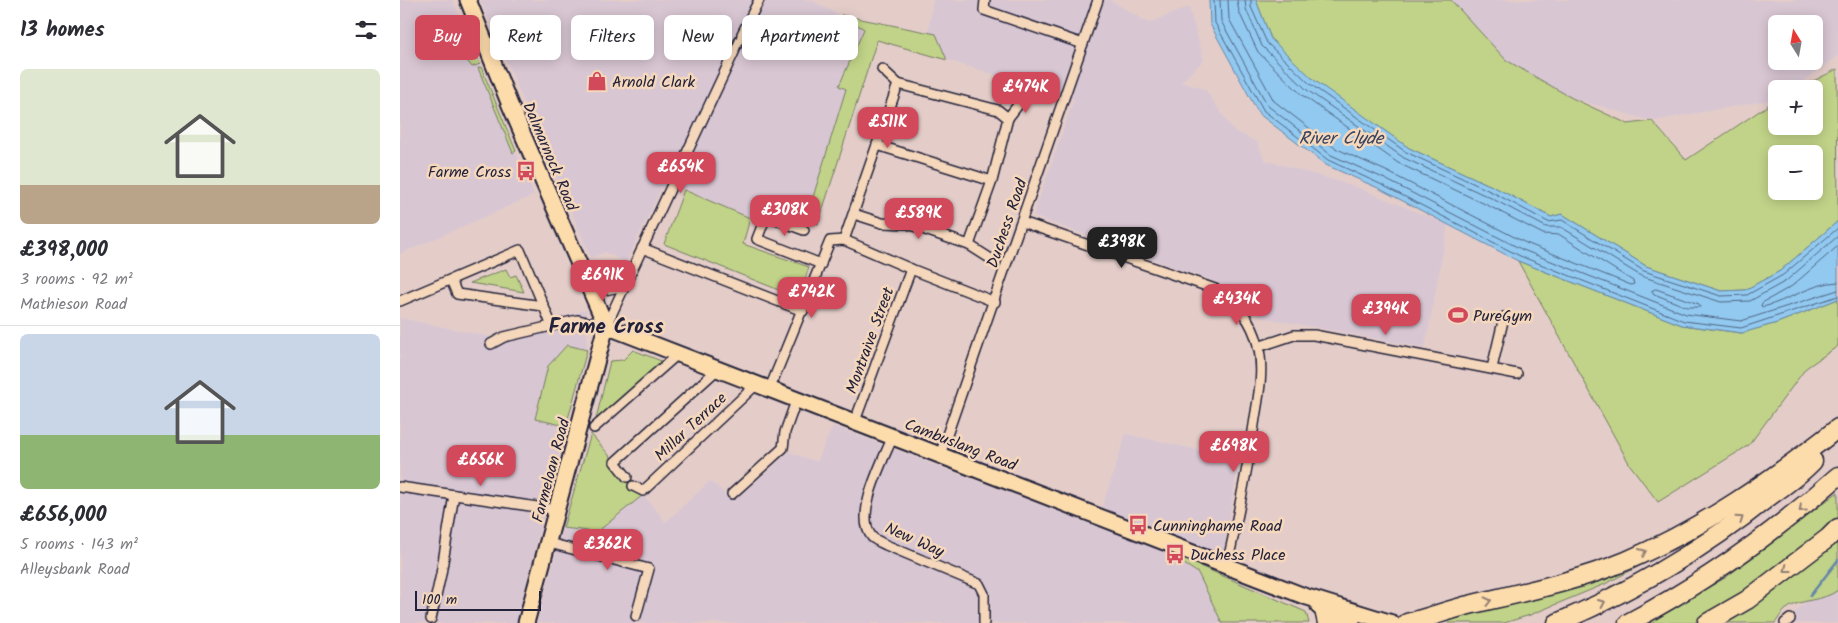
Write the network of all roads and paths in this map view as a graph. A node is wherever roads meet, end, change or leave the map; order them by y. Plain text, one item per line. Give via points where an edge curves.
1 (460, 0) edge
2 (468, 0) edge
3 (759, 0) edge
4 (1098, 0) edge
5 (984, 5) edge
6 (473, 15) edge
7 (474, 15) edge
8 (752, 15) edge
9 (480, 30) edge
10 (742, 34) edge
11 (1083, 44) junction
12 (734, 52) joint
13 (882, 69) dead end
14 (898, 84) junction
15 (1025, 96) dead end
16 (1008, 118) junction
17 (877, 145) junction
18 (992, 181) junction
19 (854, 214) junction
20 (1022, 222) junction
21 (804, 230) dead end
22 (844, 240) junction
23 (969, 244) junction
24 (642, 248) junction
25 (990, 259) dead end
26 (821, 264) junction
27 (910, 269) junction
28 (451, 280) junction
29 (587, 283) junction
30 (624, 286) junction
31 (400, 301) edge
32 (995, 302) junction
33 (543, 306) junction
34 (802, 310) junction
35 (1504, 317) dead end
36 (552, 326) junction
37 (606, 326) junction
38 (491, 344) dead end
39 (1258, 346) junction
40 (679, 352) junction
41 (720, 368) junction
42 (1492, 368) junction
43 (1517, 374) dead end
44 (764, 386) junction
45 (797, 398) junction
46 (855, 421) junction
47 (594, 428) dead end
48 (1838, 428) edge
49 (1838, 435) edge
50 (893, 436) junction
51 (940, 455) junction
52 (1838, 476) edge
53 (627, 478) dead end
54 (633, 486) dead end
55 (400, 487) edge
56 (732, 494) dead end
57 (454, 495) junction
58 (558, 510) junction
59 (1838, 528) edge
60 (548, 543) junction
61 (1227, 565) junction
62 (1304, 596) junction
63 (636, 616) dead end
64 (1325, 617) edge
65 (1439, 618) edge
66 (431, 619) dead end
67 (526, 623) edge
68 (984, 623) edge
69 (1352, 623) edge
70 (1392, 623) edge
71 (1407, 623) edge
72 (1557, 623) edge
73 (1628, 623) edge
74 (1706, 623) edge

1 - 6 street
2 - 7 main road, Dalmarnock Road
3 - 8 street
4 - 11 street, Duchess Road
5 - 11 street
9 - 29 main road, Dalmarnock Road
10 - 12 street
11 - 20 street, Duchess Road
12 - 24 street
13 - 14 street
14 - 16 street via 998,110
14 - 17 street
15 - 16 street
16 - 18 street
17 - 18 street
17 - 19 street
18 - 23 street
19 - 22 street
19 - 23 street via 882,223 908,224
20 - 32 street, Duchess Road
20 - 39 street via 1215,289 1230,298 1248,321
21 - 26 street via 766,216 757,239
22 - 26 street via 830,241
22 - 27 street
23 - 25 street
24 - 30 street
24 - 34 street
26 - 34 street
27 - 32 street
27 - 46 street, Montraive Street
28 - 31 street
28 - 33 street via 457,294
28 - 33 street via 520,250
29 - 30 street via 595,289 605,290
29 - 37 main road, Dalmarnock Road
30 - 37 street
32 - 51 street, Duchess Road
33 - 36 street
34 - 44 street
35 - 42 street
36 - 37 street via 577,320
36 - 38 street via 504,337
37 - 40 main road, Cambuslang Road
37 - 58 main road, Farmeloan Road
39 - 42 street via 1294,335 1314,336
39 - 61 street via 1260,378 1257,404
40 - 41 main road, Cambuslang Road
40 - 47 street
41 - 44 main road, Cambuslang Road
41 - 53 street via 615,462
42 - 43 street
44 - 45 main road, Cambuslang Road
44 - 54 street, Millar Terrace via 643,491
45 - 46 main road, Cambuslang Road
45 - 56 street via 783,448
46 - 50 main road, Cambuslang Road
65 -> 48 highway via 1625,561 1693,529 1792,464
72 -> 49 highway via 1629,590 1742,518 1808,466
50 - 51 main road, Cambuslang Road
50 - 68 street, New Way via 867,503 865,520 872,536 979,584 984,594
51 - 61 main road, Cambuslang Road
52 -> 73 highway via 1783,524 1686,591
55 - 57 street
57 - 58 street
57 - 66 street
58 - 60 main road, Farmeloan Road
59 -> 74 highway via 1747,600
60 - 63 street via 649,570
60 - 67 main road, Farmeloan Road
61 - 62 main road, Cambuslang Road
62 - 64 main road, Cambuslang Road
62 - 70 main road, Cambuslang Road
64 - 69 main road, Cambuslang Road
65 - 71 highway

